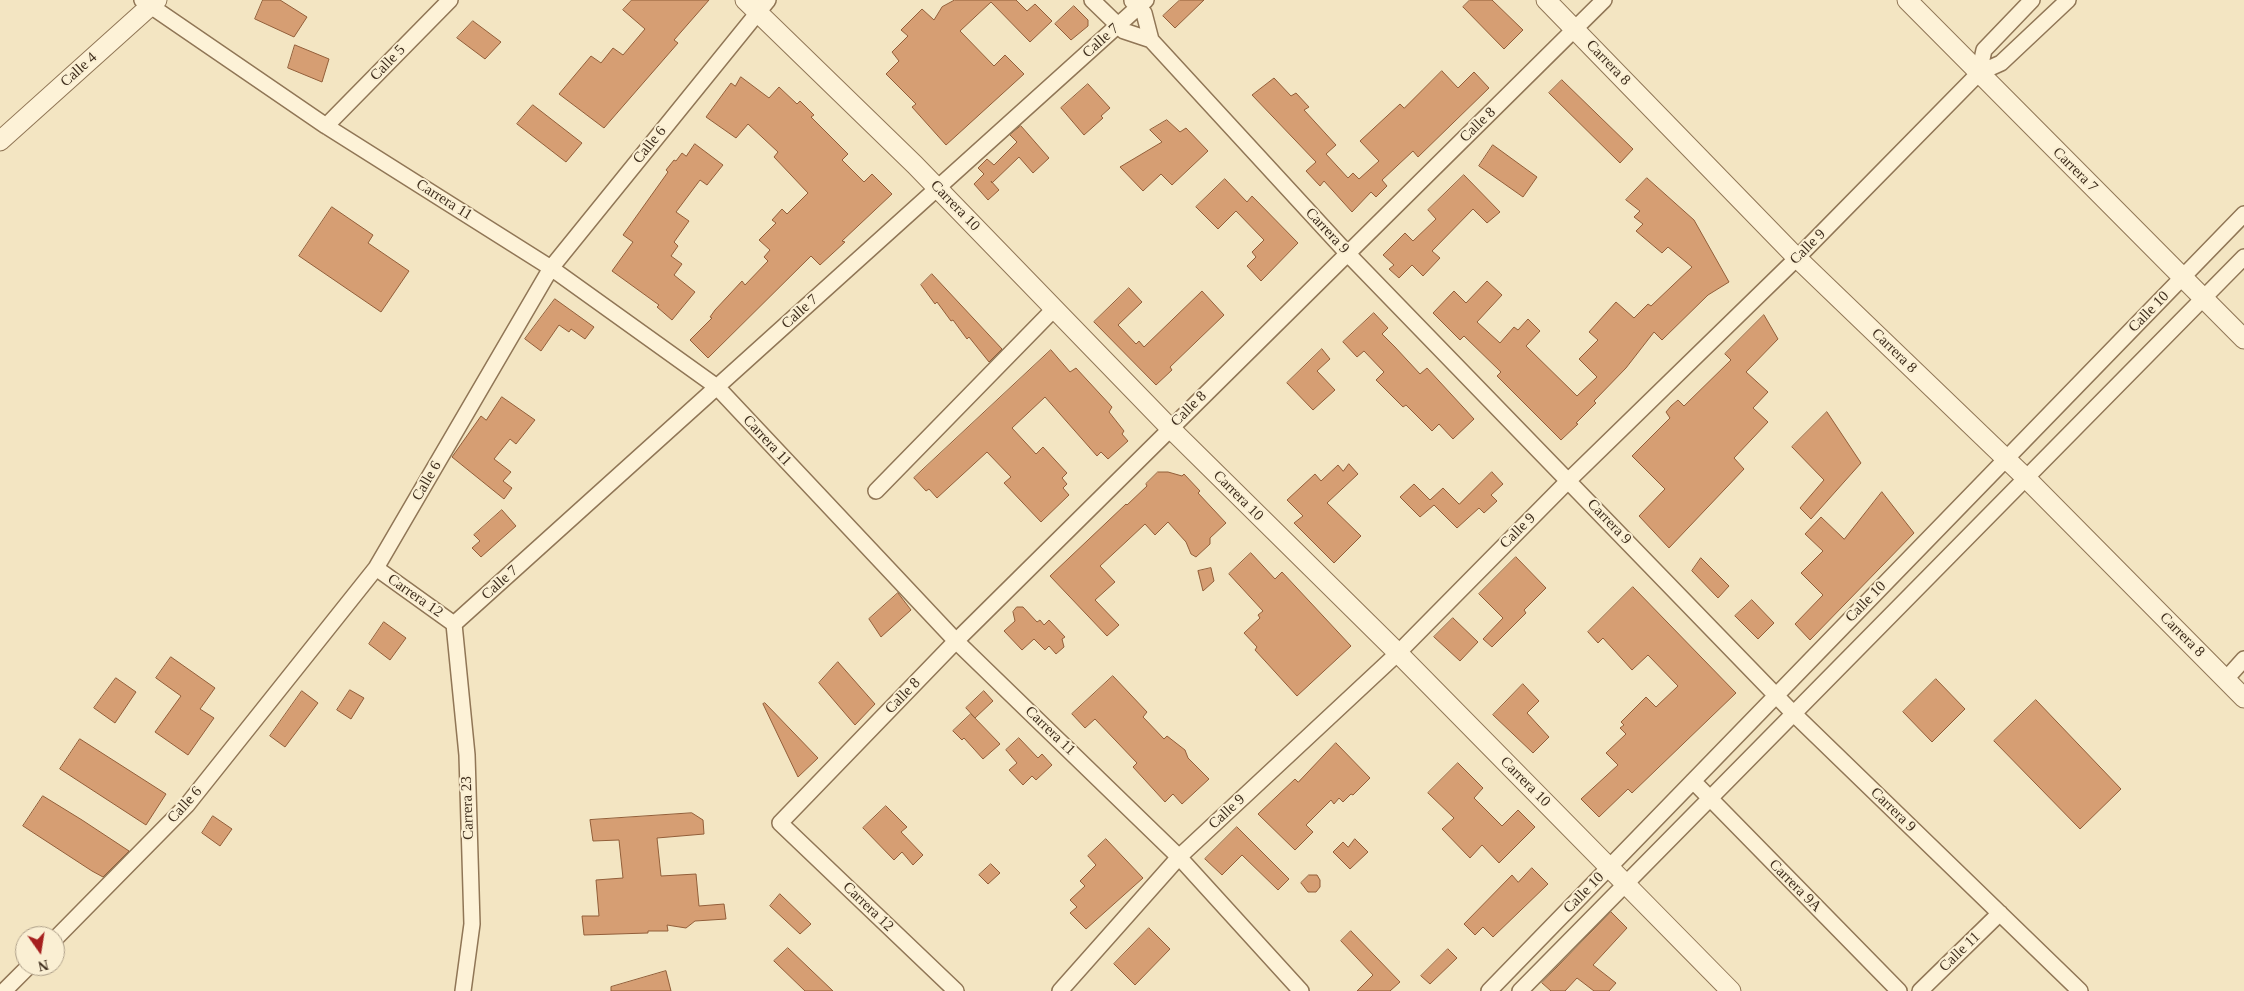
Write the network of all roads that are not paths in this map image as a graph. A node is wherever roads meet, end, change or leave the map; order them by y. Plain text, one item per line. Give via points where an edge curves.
1 (450, 0) edge
2 (1092, 0) edge
3 (1546, 0) edge
4 (1604, 0) edge
5 (1907, 0) edge
6 (2032, 0) edge
7 (2068, 0) edge
8 (150, 2) edge
9 (1139, 2) edge
10 (757, 4) edge
11 (1118, 25) junction
12 (1575, 29) junction
13 (1151, 40) junction
14 (1979, 73) junction
15 (326, 126) junction
16 (0, 141) edge
17 (938, 188) junction
18 (2244, 214) edge
19 (1347, 253) junction
20 (2244, 257) edge
21 (1797, 258) junction
22 (551, 268) junction
23 (2182, 278) junction
24 (2203, 298) junction
25 (1054, 309) junction
26 (2244, 339) edge
27 (717, 388) junction
28 (1170, 428) junction
29 (2006, 459) junction
30 (2026, 478) junction
31 (1568, 480) junction
32 (876, 491) dead end
33 (376, 568) junction
34 (454, 624) junction
35 (956, 641) junction
36 (1398, 653) junction
37 (2244, 659) edge
38 (2226, 679) junction
39 (1776, 696) junction
40 (2244, 698) edge
41 (1794, 714) junction
42 (1693, 781) junction
43 (1709, 799) junction
44 (780, 823) joint
45 (1179, 857) junction
46 (1609, 867) junction
47 (1626, 884) junction
48 (2000, 913) junction
49 (65, 930) edge
50 (19, 976) edge
51 (4, 991) edge
52 (463, 991) edge
53 (956, 991) edge
54 (1060, 991) edge
55 (1301, 991) edge
56 (1489, 991) edge
57 (1520, 991) edge
58 (1731, 991) edge
59 (1899, 991) edge
60 (1920, 991) edge
61 (2080, 991) edge

1 - 15 street, Calle 5
2 - 11 street, Carrera 9
3 - 12 street, Carrera 8
4 - 12 street, Calle 8
5 - 14 street, Carrera 7
6 - 14 street via 1984,50
7 - 14 street, Calle 9 via 2001,64
8 - 15 street, Carrera 11
8 - 16 street, Calle 4
9 - 11 street, Calle 7
9 - 13 street, Carrera 9
10 - 17 street, Carrera 10
10 - 22 street, Calle 6
11 - 13 street, Carrera 9 via 1124,31
11 - 17 street, Calle 7
12 - 19 street, Calle 8
12 - 21 street, Carrera 8
13 - 19 street, Carrera 9
14 - 21 street, Calle 9
14 - 23 street, Carrera 7
15 - 22 street, Carrera 11
17 - 25 street, Carrera 10
17 - 27 street, Calle 7
18 - 23 street, Calle 10
19 - 28 street, Calle 8
19 - 31 street, Carrera 9
20 - 24 street, Calle 10
21 - 29 street, Carrera 8
21 - 31 street, Calle 9
22 - 27 street, Carrera 11
22 - 33 street, Calle 6
23 - 24 street, Carrera 7
23 - 29 street, Calle 10
24 - 26 street, Carrera 7
24 - 30 street, Calle 10
25 - 28 street, Carrera 10
25 - 32 street
27 - 34 street, Calle 7
27 - 35 street, Carrera 11
28 - 35 street, Calle 8
28 - 36 street, Carrera 10
29 - 30 street, Carrera 8
29 - 39 street, Calle 10
30 - 38 street, Carrera 8
30 - 41 street, Calle 10
31 - 36 street, Calle 9
31 - 39 street, Carrera 9
33 - 34 street, Carrera 12
33 - 49 street, Calle 6 via 187,805
34 - 52 street, Carrera 23 via 466,756 472,924
35 - 44 street, Calle 8
35 - 45 street, Carrera 11
36 - 45 street, Calle 9
36 - 46 street, Carrera 10
37 - 38 street
38 - 40 street, Carrera 8
39 - 41 street, Carrera 9
39 - 42 street, Calle 10
41 - 43 street, Calle 10
41 - 48 street, Carrera 9
42 - 43 street, Carrera 9A
42 - 46 street, Calle 10
43 - 47 street, Calle 10
43 - 59 street, Carrera 9A
44 - 53 street, Carrera 12
45 - 54 street, Calle 9
45 - 55 street, Carrera 11
46 - 47 street, Carrera 10
46 - 56 street, Calle 10
47 - 57 street, Calle 10
47 - 58 street, Carrera 10
48 - 60 street, Calle 11
48 - 61 street, Carrera 9
50 - 51 street

